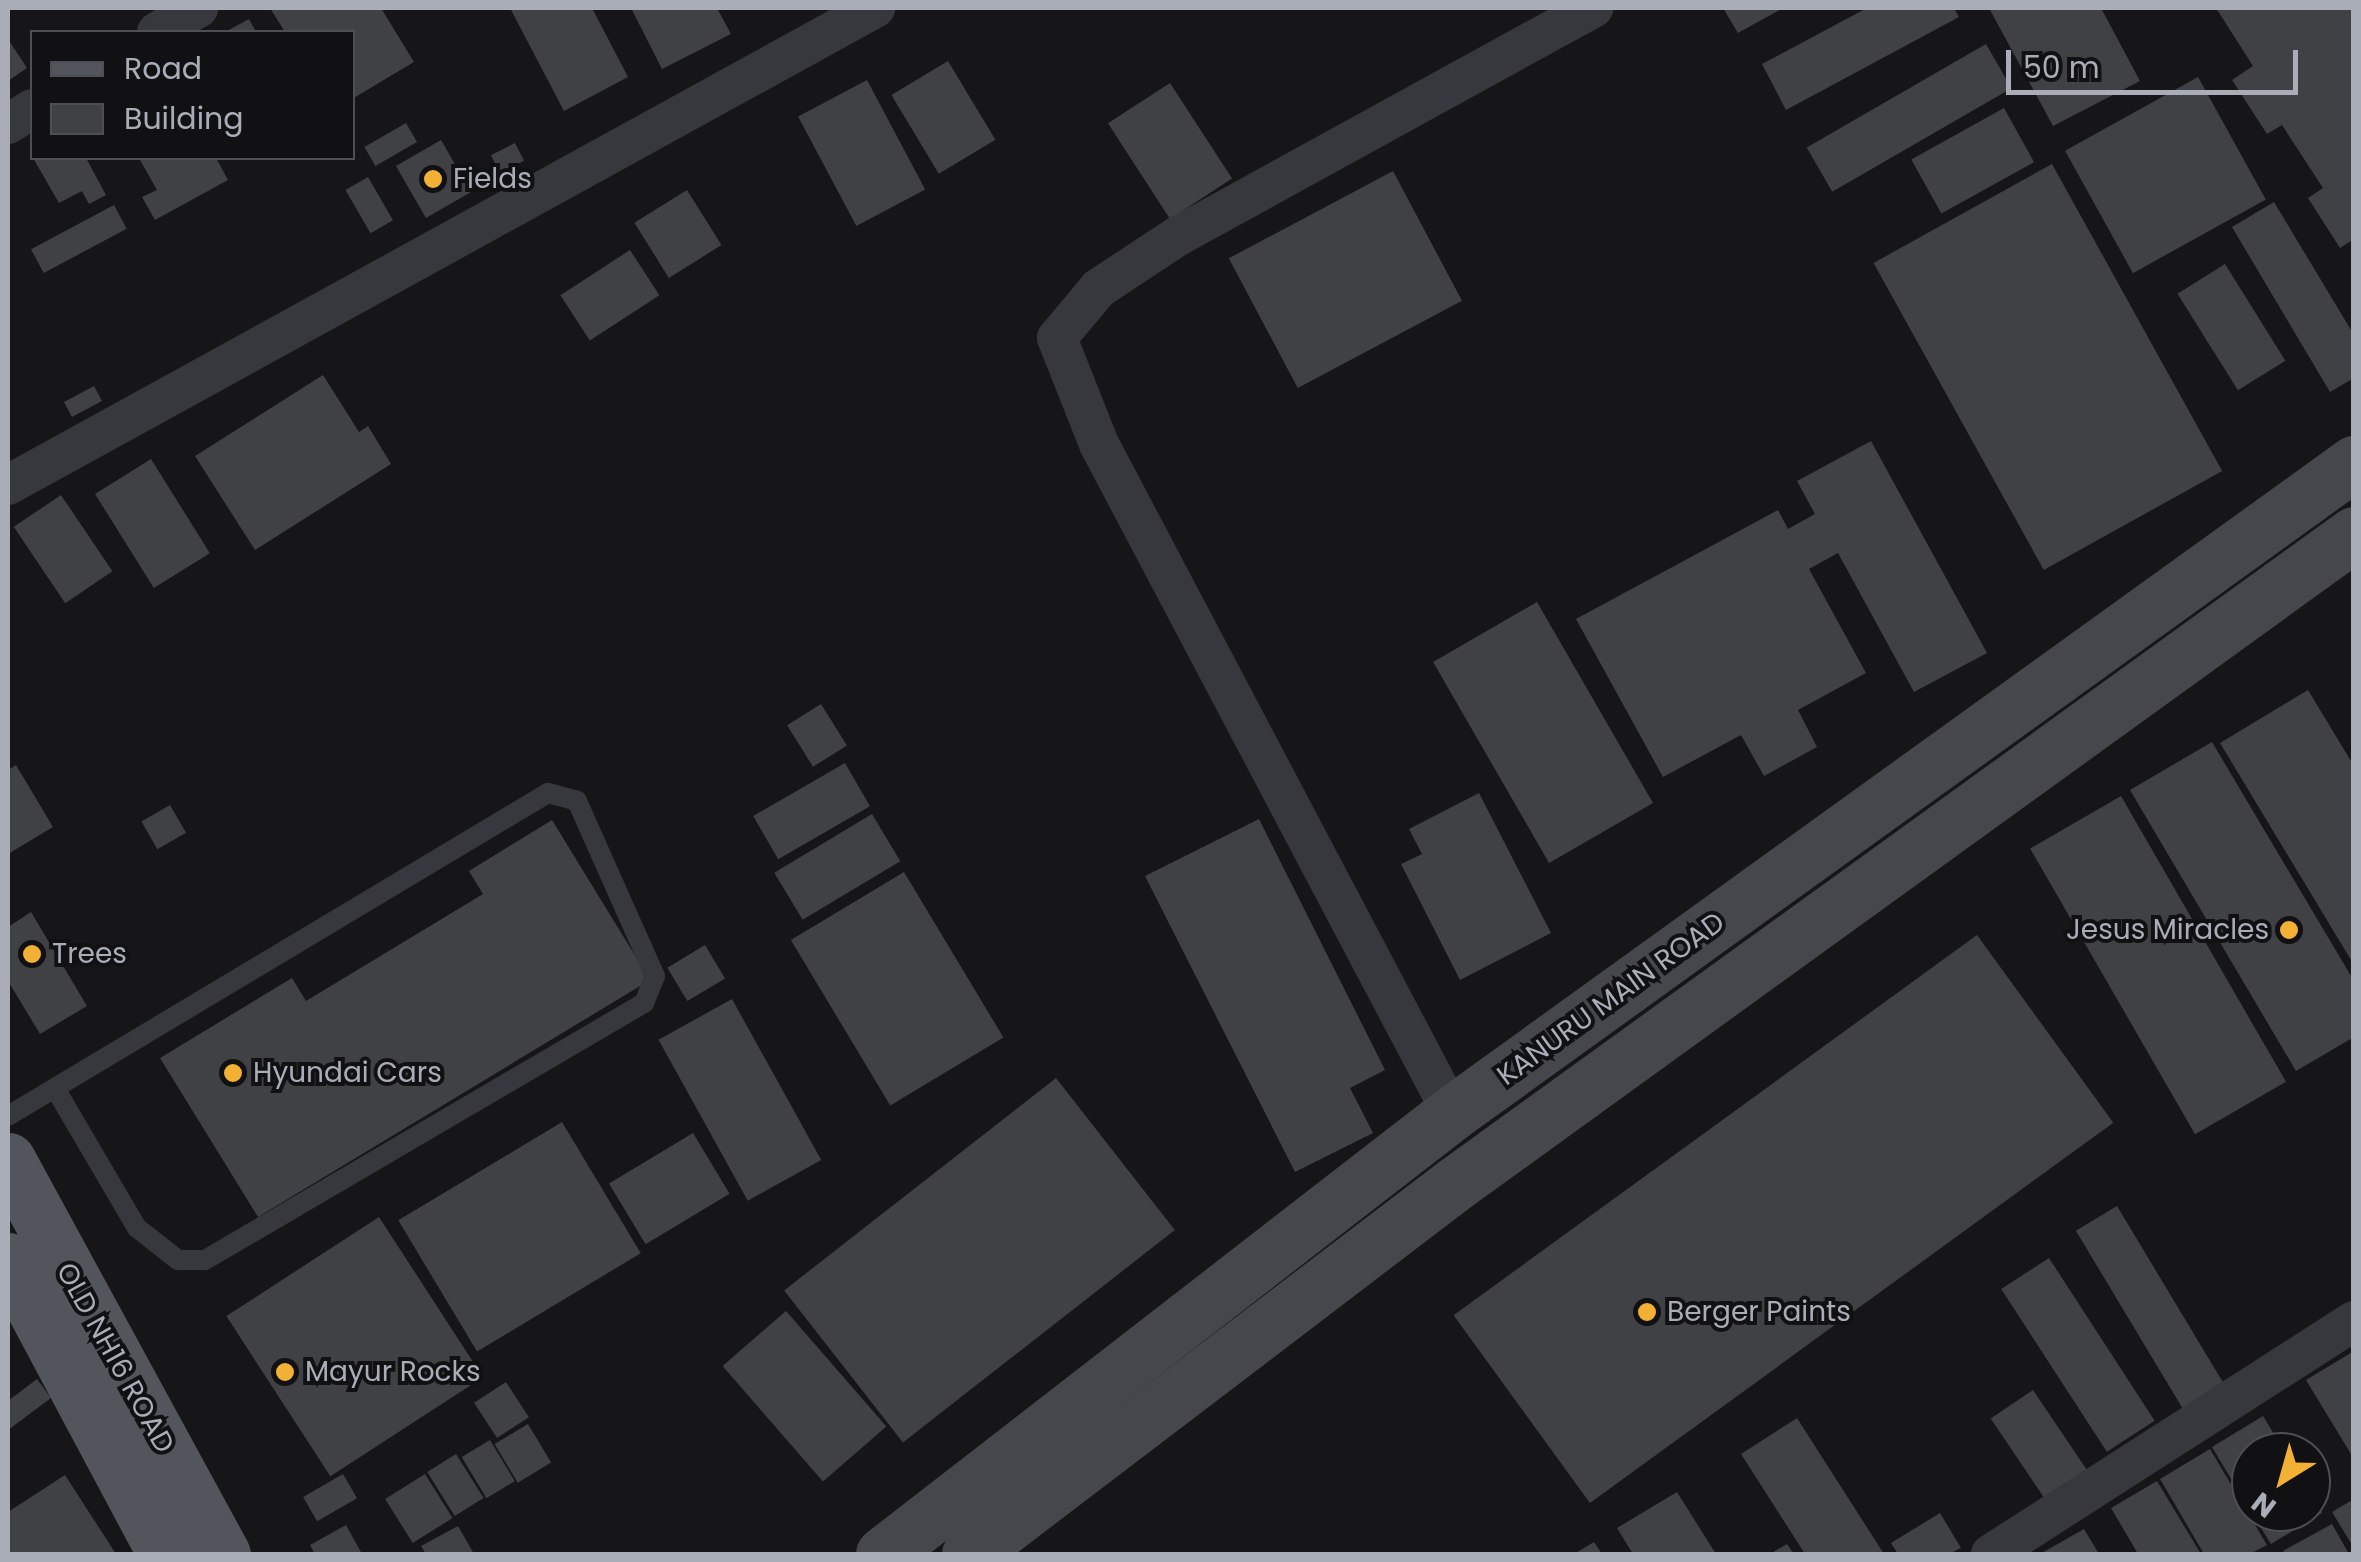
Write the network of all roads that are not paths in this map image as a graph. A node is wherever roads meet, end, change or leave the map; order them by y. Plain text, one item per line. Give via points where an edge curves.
1 (198, 8) edge
2 (875, 8) edge
3 (1593, 8) edge
4 (160, 30) edge
5 (30, 109) edge
6 (8, 124) edge
7 (2354, 463) edge
8 (8, 485) edge
9 (2354, 534) edge
10 (55, 1088) junction
11 (1452, 1114) junction
12 (8, 1116) edge
13 (8, 1160) edge
14 (8, 1260) edge
15 (2354, 1321) edge
16 (165, 1554) edge
17 (223, 1554) edge
18 (882, 1554) edge
19 (969, 1554) edge
20 (1991, 1554) edge

1 - 4 street
2 - 8 street
3 - 11 street via 1178,236 1099,288 1057,338 1099,444
5 - 6 street
7 - 11 main road, KANURU MAIN ROAD
9 - 19 main road, KANURU MAIN ROAD via 1456,1183
10 - 10 lane via 137,1228 178,1260 205,1260 644,1003 654,976 577,801 548,793
10 - 12 lane
11 - 18 main road, KANURU MAIN ROAD
13 - 17 main road, OLD NH16 ROAD
14 - 16 main road, OLD NH16 ROAD
15 - 20 street

